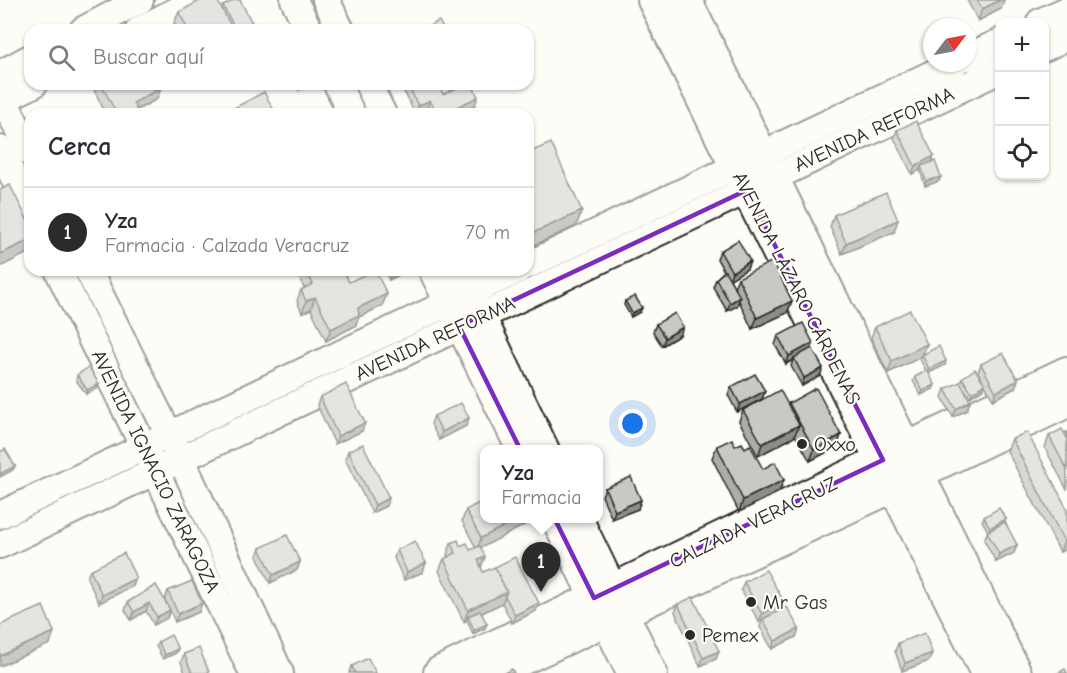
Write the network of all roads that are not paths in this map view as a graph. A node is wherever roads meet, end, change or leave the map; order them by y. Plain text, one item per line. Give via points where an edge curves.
1 (140, 0) edge
2 (197, 0) edge
3 (294, 0) edge
4 (326, 0) edge
5 (654, 0) edge
6 (685, 0) edge
7 (1067, 10) edge
8 (149, 17) edge
9 (1049, 18) edge
10 (94, 24) edge
11 (306, 24) edge
12 (338, 24) edge
13 (1067, 38) edge
14 (995, 44) edge
15 (1049, 46) edge
16 (977, 53) edge
17 (24, 61) edge
18 (938, 72) edge
19 (995, 72) edge
20 (0, 74) edge
21 (24, 88) edge
22 (340, 90) edge
23 (371, 90) edge
24 (1, 98) edge
25 (349, 108) edge
26 (380, 108) edge
27 (24, 142) edge
28 (0, 149) edge
29 (754, 172) junction
30 (24, 199) edge
31 (534, 263) edge
32 (61, 276) edge
33 (91, 276) edge
34 (441, 276) edge
35 (499, 276) edge
36 (460, 288) edge
37 (482, 316) junction
38 (459, 326) junction
39 (1067, 373) edge
40 (1067, 401) edge
41 (170, 435) junction
42 (518, 445) edge
43 (544, 445) edge
44 (144, 447) junction
45 (181, 459) junction
46 (900, 467) junction
47 (156, 471) junction
48 (0, 515) edge
49 (557, 523) edge
50 (580, 523) edge
51 (0, 545) edge
52 (609, 605) junction
53 (253, 673) edge
54 (280, 673) edge
55 (440, 673) edge
56 (491, 673) edge
57 (630, 673) edge
58 (654, 673) edge
59 (987, 673) edge
60 (1015, 673) edge

1 - 10 street
2 - 8 street
3 - 11 street
4 - 12 street
5 - 29 main road, AVENIDA LÁZARO CÁRDENAS
6 - 29 main road, AVENIDA LÁZARO CÁRDENAS
7 - 9 street
13 - 15 street
14 - 16 street
17 - 20 street
18 - 29 street, AVENIDA REFORMA
19 - 29 street, AVENIDA REFORMA
21 - 24 street
22 - 25 street
23 - 26 street
24 - 27 street
28 - 30 street
29 - 31 street, AVENIDA REFORMA
29 - 37 street, AVENIDA REFORMA
29 - 46 main road, AVENIDA LÁZARO CÁRDENAS
32 - 44 street, AVENIDA IGNACIO ZARAGOZA
33 - 41 street, AVENIDA IGNACIO ZARAGOZA
34 - 36 street
35 - 36 street, AVENIDA REFORMA
36 - 37 street
36 - 38 street
36 - 41 street, AVENIDA REFORMA
37 - 38 street, AVENIDA REFORMA
37 - 43 street
38 - 42 street
38 - 45 street, AVENIDA REFORMA
39 - 46 main road, CALZADA VERACRUZ
40 - 46 main road, CALZADA VERACRUZ
41 - 44 street, AVENIDA REFORMA
41 - 45 street, AVENIDA IGNACIO ZARAGOZA
44 - 47 street, AVENIDA IGNACIO ZARAGOZA
44 - 48 street, AVENIDA REFORMA
45 - 47 street, AVENIDA REFORMA
45 - 54 street, AVENIDA IGNACIO ZARAGOZA
46 - 52 main road, CALZADA VERACRUZ
46 - 59 main road, AVENIDA LÁZARO CÁRDENAS
46 - 60 main road, AVENIDA LÁZARO CÁRDENAS
47 - 51 street, AVENIDA REFORMA
47 - 53 street, AVENIDA IGNACIO ZARAGOZA
49 - 52 street
50 - 52 street
52 - 55 main road, CALZADA VERACRUZ
52 - 56 main road, CALZADA VERACRUZ
52 - 57 street
52 - 58 street

